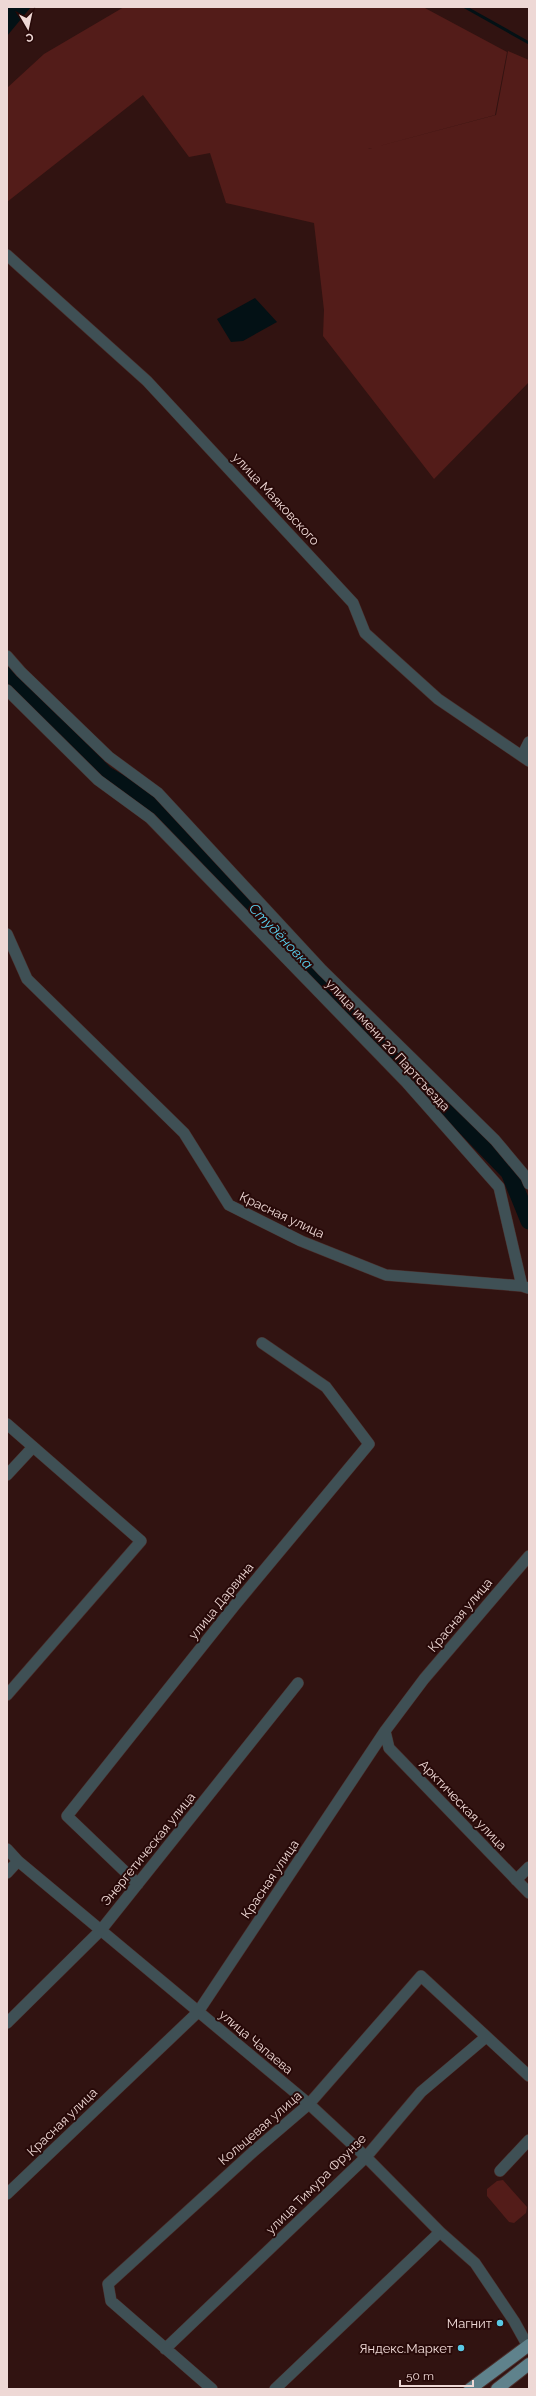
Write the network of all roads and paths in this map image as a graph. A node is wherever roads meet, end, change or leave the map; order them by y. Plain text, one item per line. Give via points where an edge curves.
1 (7, 255) edge
2 (7, 656) edge
3 (7, 690) edge
4 (529, 742) edge
5 (526, 758) edge
6 (7, 934) edge
7 (528, 1178) edge
8 (526, 1287) edge
9 (262, 1343) dead end
10 (7, 1424) edge
11 (33, 1447) junction
12 (7, 1475) edge
13 (529, 1556) edge
14 (298, 1683) dead end
15 (7, 1695) edge
16 (385, 1731) junction
17 (7, 1849) edge
18 (18, 1861) junction
19 (529, 1867) edge
20 (7, 1873) edge
21 (516, 1880) junction
22 (138, 1884) junction
23 (529, 1893) edge
24 (101, 1930) junction
25 (198, 2012) junction
26 (7, 2023) edge
27 (486, 2037) junction
28 (529, 2076) edge
29 (309, 2104) junction
30 (529, 2140) edge
31 (366, 2156) junction
32 (500, 2171) dead end
33 (7, 2194) edge
34 (440, 2232) junction
35 (529, 2346) edge
36 (165, 2349) junction
37 (529, 2364) edge
38 (212, 2389) edge
39 (275, 2389) edge
40 (470, 2389) edge
41 (497, 2389) edge

1 - 5 street, улица Маяковского via 147,381 354,603 365,634 438,699
2 - 7 street, улица имени 20 Партсъезда via 109,758 158,793 322,970 495,1140
3 - 8 street, улица имени 20 Партсъезда via 98,780 150,818 408,1083 499,1187
4 - 5 street, улица Маяковского
6 - 8 street, Красная улица via 27,979 184,1133 229,1205 301,1241 386,1275
9 - 22 street, улица Дарвина via 326,1387 369,1444 235,1605 67,1816
10 - 11 street
11 - 12 street
11 - 15 street via 141,1540
13 - 16 street, Красная улица via 424,1679
14 - 22 street, Энергетическая улица
16 - 21 street, Арктическая улица via 389,1748
16 - 25 street, Красная улица
17 - 18 street, улица Чапаева
18 - 20 street
18 - 24 street, улица Чапаева
19 - 21 street
21 - 23 street, Арктическая улица
22 - 24 street, Энергетическая улица
24 - 25 street, улица Чапаева
24 - 26 street, Энергетическая улица
25 - 29 street, улица Чапаева
25 - 33 street, Красная улица
27 - 28 street, Кольцевая улица
27 - 29 street, Кольцевая улица via 421,1976
27 - 31 street, улица Тимура Фрунзе via 421,2092
29 - 31 street, улица Чапаева
29 - 36 street, Кольцевая улица via 108,2284 111,2301
30 - 32 street
31 - 34 street, улица Чапаева
31 - 36 street, улица Тимура Фрунзе
34 - 35 street, улица Чапаева via 475,2263
34 - 39 street
35 - 40 main road
36 - 38 street, Кольцевая улица
37 - 41 main road

